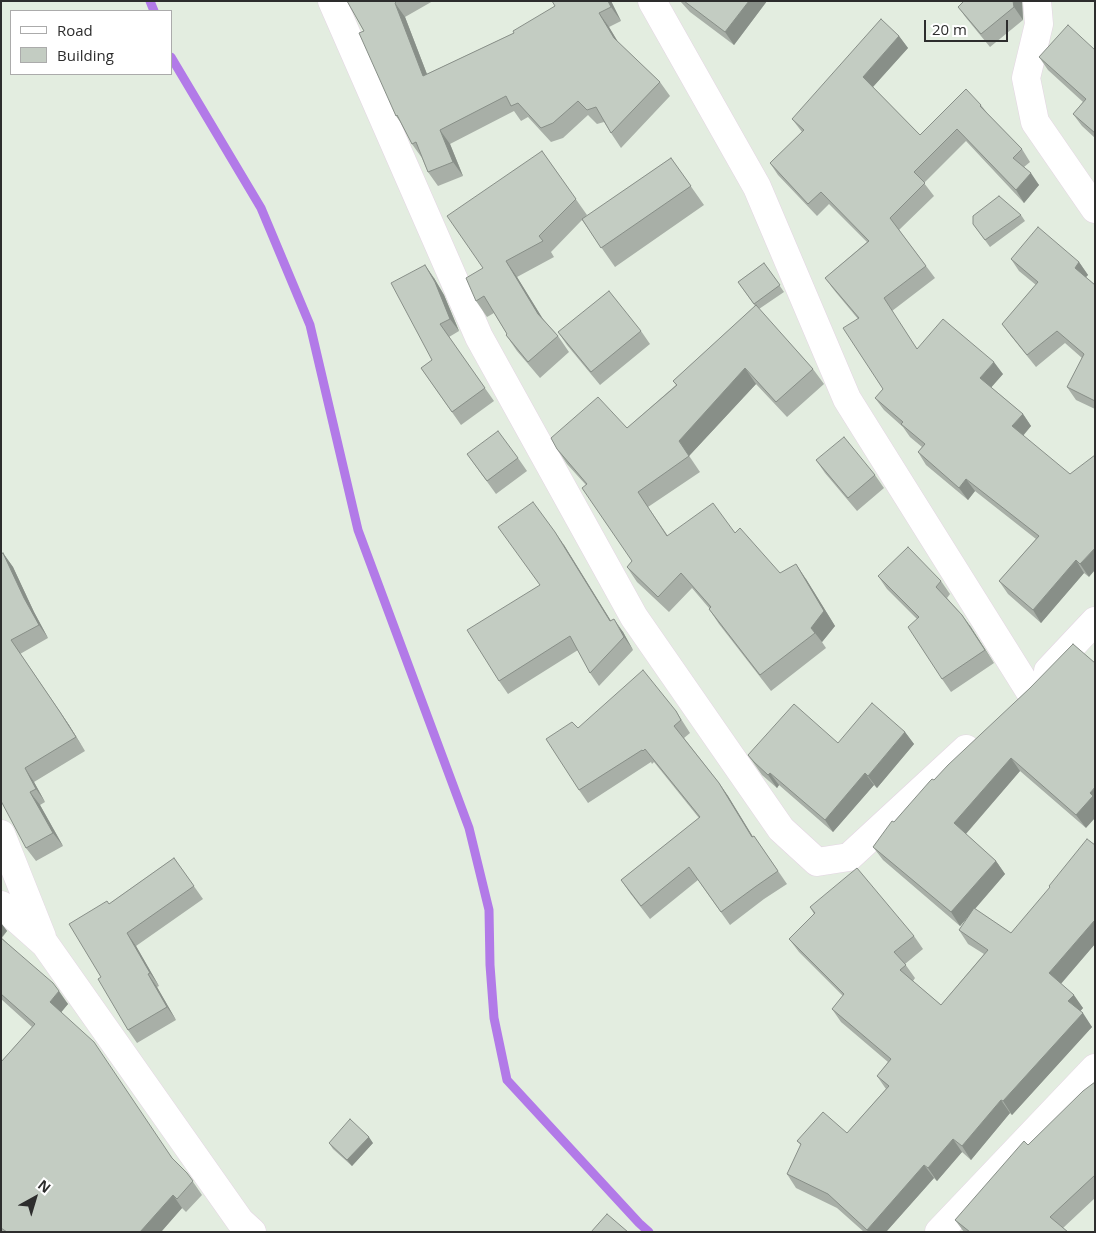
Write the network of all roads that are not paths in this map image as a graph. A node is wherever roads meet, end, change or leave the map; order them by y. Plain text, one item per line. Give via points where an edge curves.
1 (332, 1) edge
2 (652, 1) edge
3 (1037, 1) edge
4 (1095, 209) edge
5 (1095, 621) edge
6 (1030, 690) junction
7 (1008, 710) edge
8 (980, 736) edge
9 (1, 834) edge
10 (1, 905) edge
11 (44, 944) junction
12 (1095, 1068) edge
13 (252, 1232) edge
14 (939, 1232) edge

1 - 8 street via 479,337 634,617 781,828 817,862 849,857
2 - 6 street via 757,187 847,398
3 - 4 street via 1039,24 1026,78 1035,122
5 - 6 street
6 - 7 street
9 - 11 street
10 - 11 street
11 - 13 street via 240,1221
12 - 14 street

